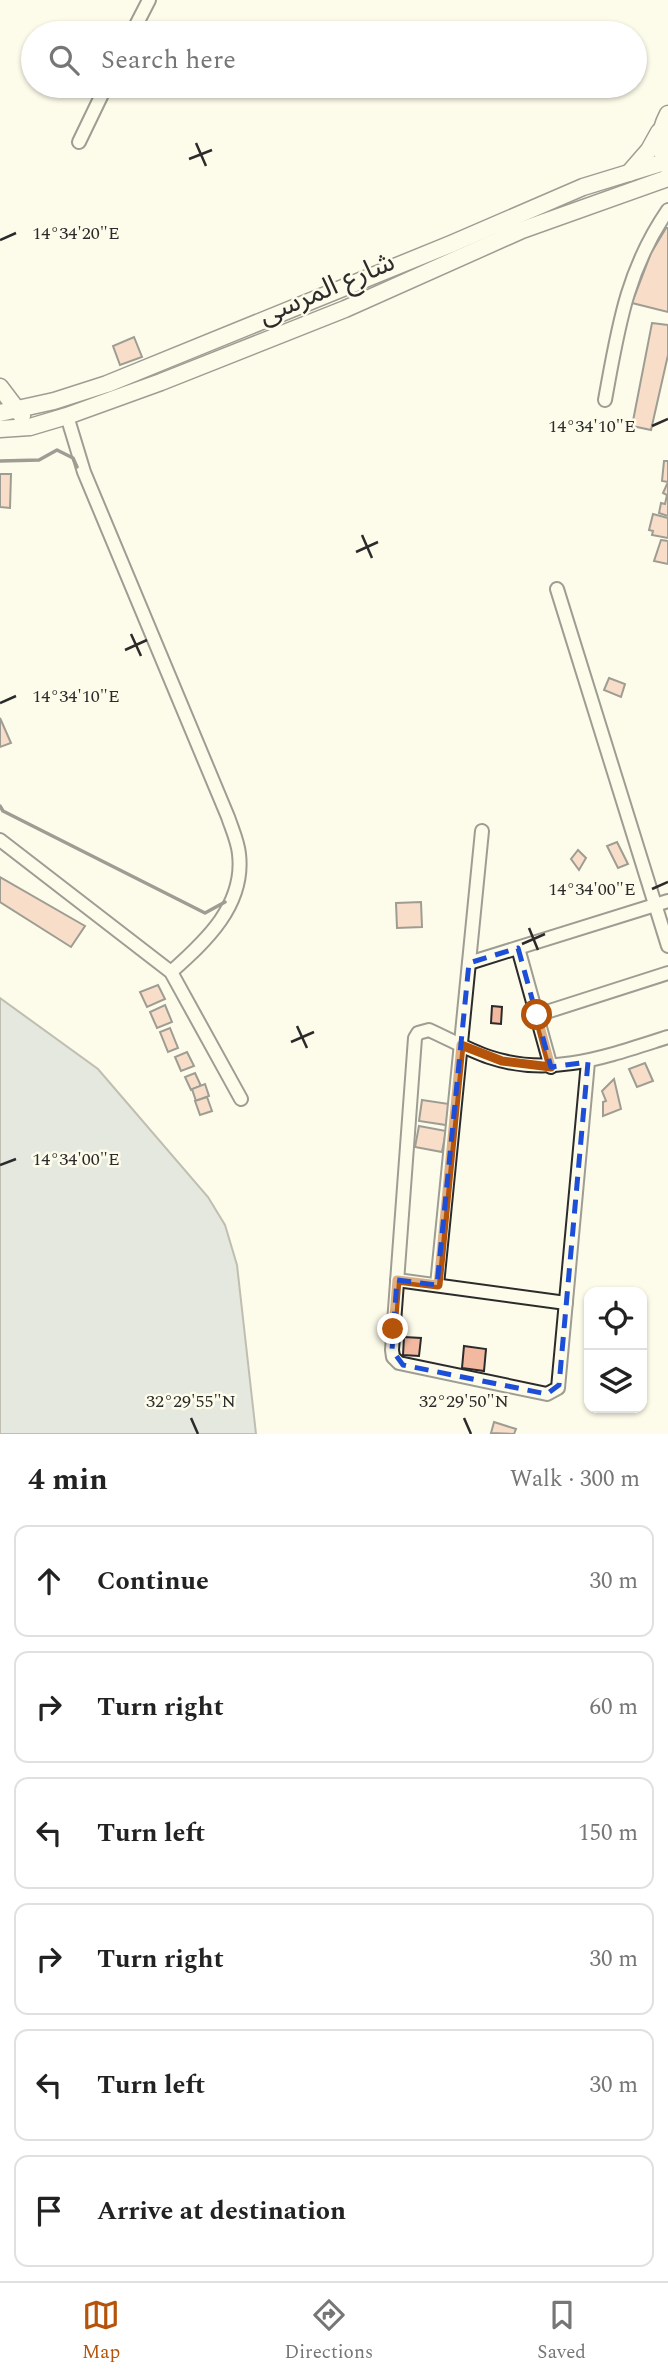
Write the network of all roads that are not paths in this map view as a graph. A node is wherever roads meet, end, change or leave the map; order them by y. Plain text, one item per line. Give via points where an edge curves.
1 (149, 0) edge
2 (138, 21) edge
3 (100, 98) edge
4 (665, 121) edge
5 (79, 142) dead end
6 (667, 163) edge
7 (628, 173) junction
8 (668, 210) edge
9 (0, 387) edge
10 (605, 400) dead end
11 (18, 410) junction
12 (0, 413) edge
13 (67, 416) junction
14 (30, 427) junction
15 (0, 429) edge
16 (557, 589) dead end
17 (482, 831) dead end
18 (0, 840) edge
19 (662, 903) edge
20 (668, 946) edge
21 (518, 948) junction
22 (470, 963) junction
23 (171, 972) junction
24 (668, 973) edge
25 (537, 1015) junction
26 (668, 1037) edge
27 (461, 1045) junction
28 (588, 1062) junction
29 (551, 1067) junction
30 (241, 1099) dead end
31 (397, 1280) junction
32 (438, 1285) junction
33 (566, 1303) junction

1 - 2 street
3 - 5 street
4 - 6 main road via 660,145
4 - 7 main road via 649,150
6 - 7 main road, شارع المرسى
6 - 13 main road, شارع المرسى via 345,309
7 - 11 main road, شارع المرسى via 583,187 107,384
8 - 10 street via 624,300
9 - 11 main road
11 - 12 main road, شارع المرسى
11 - 14 main road
13 - 14 main road, شارع المرسى
13 - 23 street via 84,472 239,853 234,892 217,927
14 - 15 main road, شارع المرسى
16 - 19 street
17 - 22 street
18 - 23 street
19 - 20 street
19 - 21 street
21 - 22 street
21 - 25 street
22 - 27 street
23 - 30 street
24 - 25 street
25 - 29 street
26 - 28 street
27 - 29 street via 502,1061
27 - 31 street via 429,1030 415,1038
27 - 32 street
28 - 29 street
28 - 33 street
31 - 32 street
31 - 33 street via 391,1350 399,1363 547,1394 559,1385
32 - 33 street

